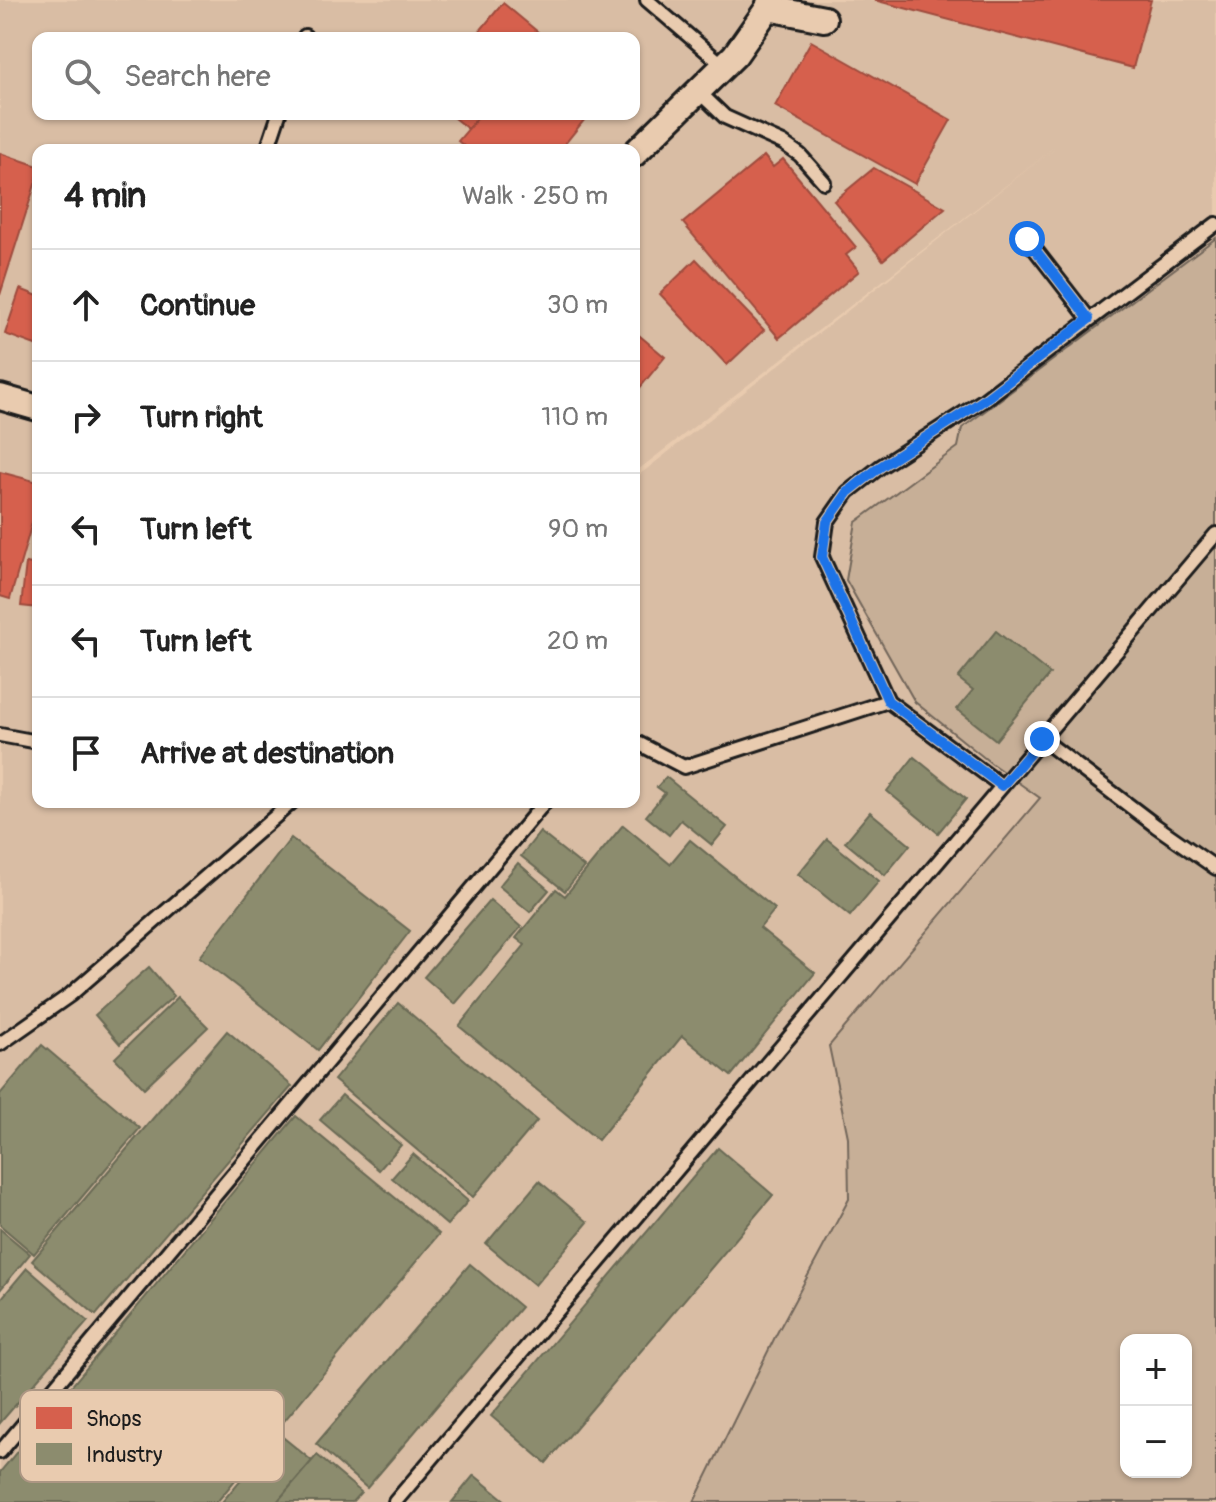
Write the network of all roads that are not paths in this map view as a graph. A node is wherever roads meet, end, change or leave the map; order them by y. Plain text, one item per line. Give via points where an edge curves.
1 (647, 0) edge
2 (769, 4) edge
3 (824, 19) dead end
4 (724, 66) junction
5 (698, 91) junction
6 (277, 120) edge
7 (269, 144) edge
8 (640, 148) edge
9 (824, 182) dead end
10 (1216, 224) edge
11 (1027, 239) dead end
12 (1089, 319) junction
13 (0, 397) edge
14 (32, 406) edge
15 (1216, 534) edge
16 (888, 701) junction
17 (0, 735) edge
18 (1042, 739) junction
19 (32, 741) edge
20 (640, 744) edge
21 (1002, 786) junction
22 (285, 808) edge
23 (540, 808) edge
24 (1216, 868) edge
25 (0, 1044) edge
26 (52, 1390) edge
27 (20, 1428) edge
28 (0, 1452) edge
29 (395, 1502) edge

1 - 4 lane
2 - 3 street
2 - 4 street
4 - 5 street
5 - 8 street
5 - 9 lane via 725,117 800,155
6 - 7 lane
10 - 12 lane
11 - 12 lane
12 - 16 lane via 984,400 880,467 848,492 827,522 822,557
13 - 14 street
15 - 18 lane
16 - 20 lane via 684,767
16 - 21 lane
17 - 19 lane
18 - 21 lane
18 - 24 lane
21 - 29 lane
22 - 25 lane via 70,995
23 - 26 lane
27 - 28 lane

